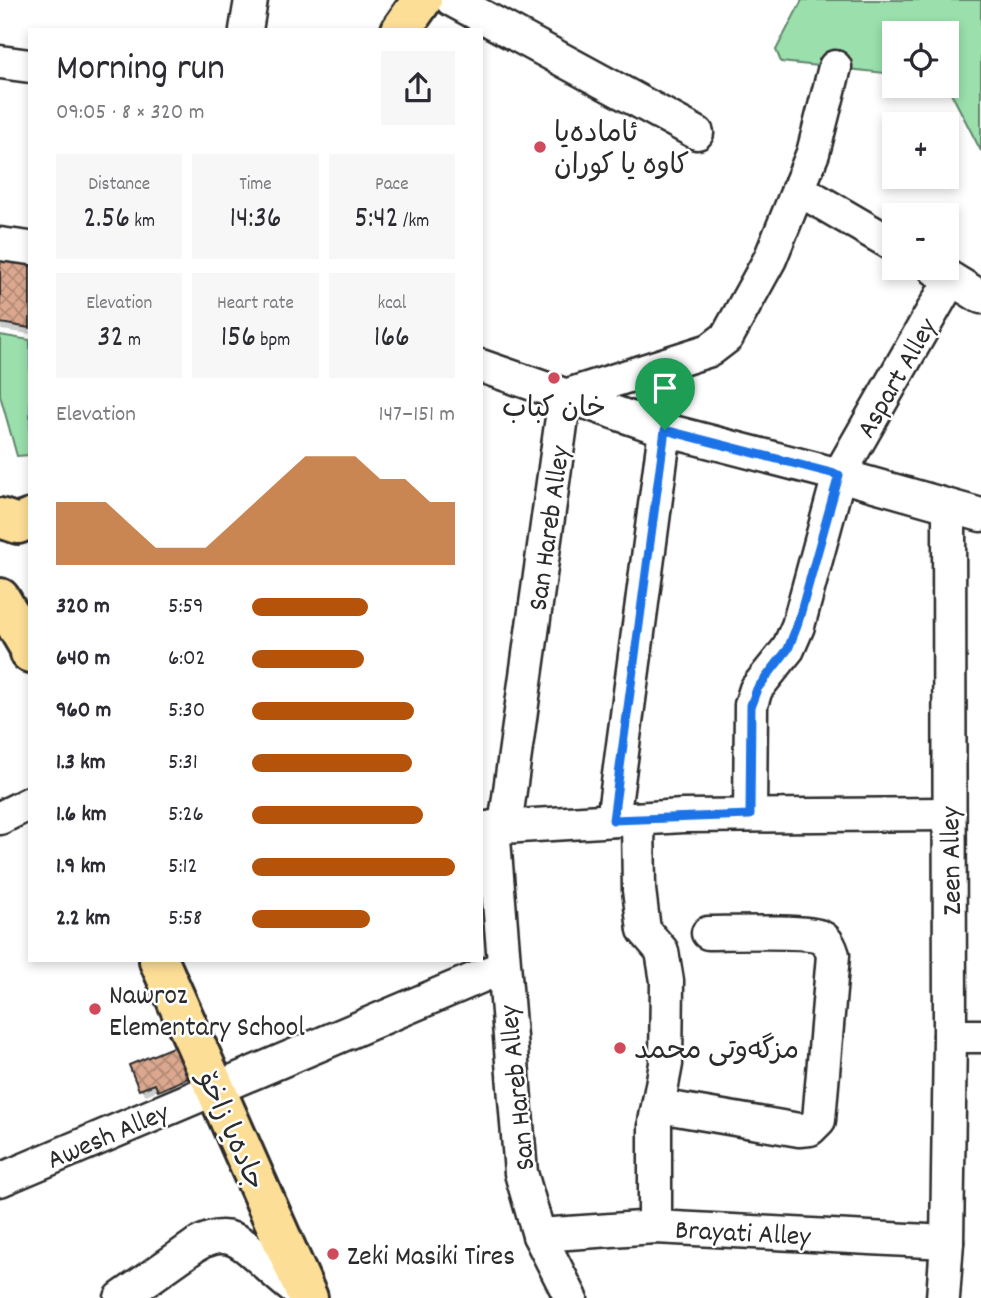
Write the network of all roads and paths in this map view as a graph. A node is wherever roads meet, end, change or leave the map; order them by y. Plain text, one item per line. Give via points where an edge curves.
1 (251, 0) edge
2 (422, 0) edge
3 (452, 0) edge
4 (246, 28) edge
5 (402, 28) edge
6 (0, 62) edge
7 (28, 66) edge
8 (835, 67) dead end
9 (697, 133) dead end
10 (798, 188) junction
11 (882, 238) edge
12 (0, 244) edge
13 (28, 248) edge
14 (938, 280) edge
15 (953, 280) edge
16 (981, 297) edge
17 (483, 367) edge
18 (565, 396) junction
19 (665, 430) junction
20 (839, 475) junction
21 (948, 507) junction
22 (981, 515) edge
23 (0, 518) edge
24 (28, 520) edge
25 (0, 598) edge
26 (28, 646) edge
27 (28, 804) edge
28 (948, 814) junction
29 (750, 815) junction
30 (0, 818) edge
31 (626, 819) junction
32 (493, 827) edge
33 (708, 933) dead end
34 (159, 962) edge
35 (503, 967) junction
36 (966, 1036) edge
37 (214, 1088) junction
38 (659, 1105) junction
39 (0, 1180) edge
40 (655, 1227) junction
41 (539, 1235) junction
42 (947, 1242) junction
43 (121, 1298) edge
44 (308, 1298) edge
45 (571, 1298) edge
46 (943, 1298) edge

1 - 4 street
2 - 5 main road
3 - 9 street
6 - 7 street
8 - 10 street via 813,153
10 - 11 street
10 - 18 street via 770,259 727,337 710,350
12 - 13 street
14 - 20 street, Aspart Alley
15 - 16 street
17 - 18 street
18 - 19 street
18 - 32 street, San Hareb Alley
19 - 20 street
19 - 31 street
20 - 21 street
20 - 29 street, Aspart Alley via 797,626 788,649 757,689 751,705
21 - 22 street
21 - 28 street, Zeen Alley
23 - 24 main road via 18,524
25 - 26 main road
27 - 30 street
28 - 29 street
28 - 36 street, Zeen Alley
29 - 31 street
31 - 32 street
31 - 38 street via 644,930 662,951 667,981 666,1064
32 - 35 street, San Hareb Alley
33 - 38 street via 805,935 822,937 830,945 834,955 819,1120 810,1129 799,1130
34 - 37 main road, جادەیا زاخۆ
35 - 37 street, Awesh Alley
35 - 41 street, San Hareb Alley via 521,1173
36 - 42 street, Zeen Alley
37 - 39 street, Awesh Alley
37 - 44 main road, جادەیا زاخۆ
38 - 40 street
40 - 41 street, Brayati Alley
40 - 42 street, Brayati Alley
41 - 45 street, San Hareb Alley
42 - 46 street, Zeen Alley
43 - 44 street via 195,1245 226,1237 246,1243

